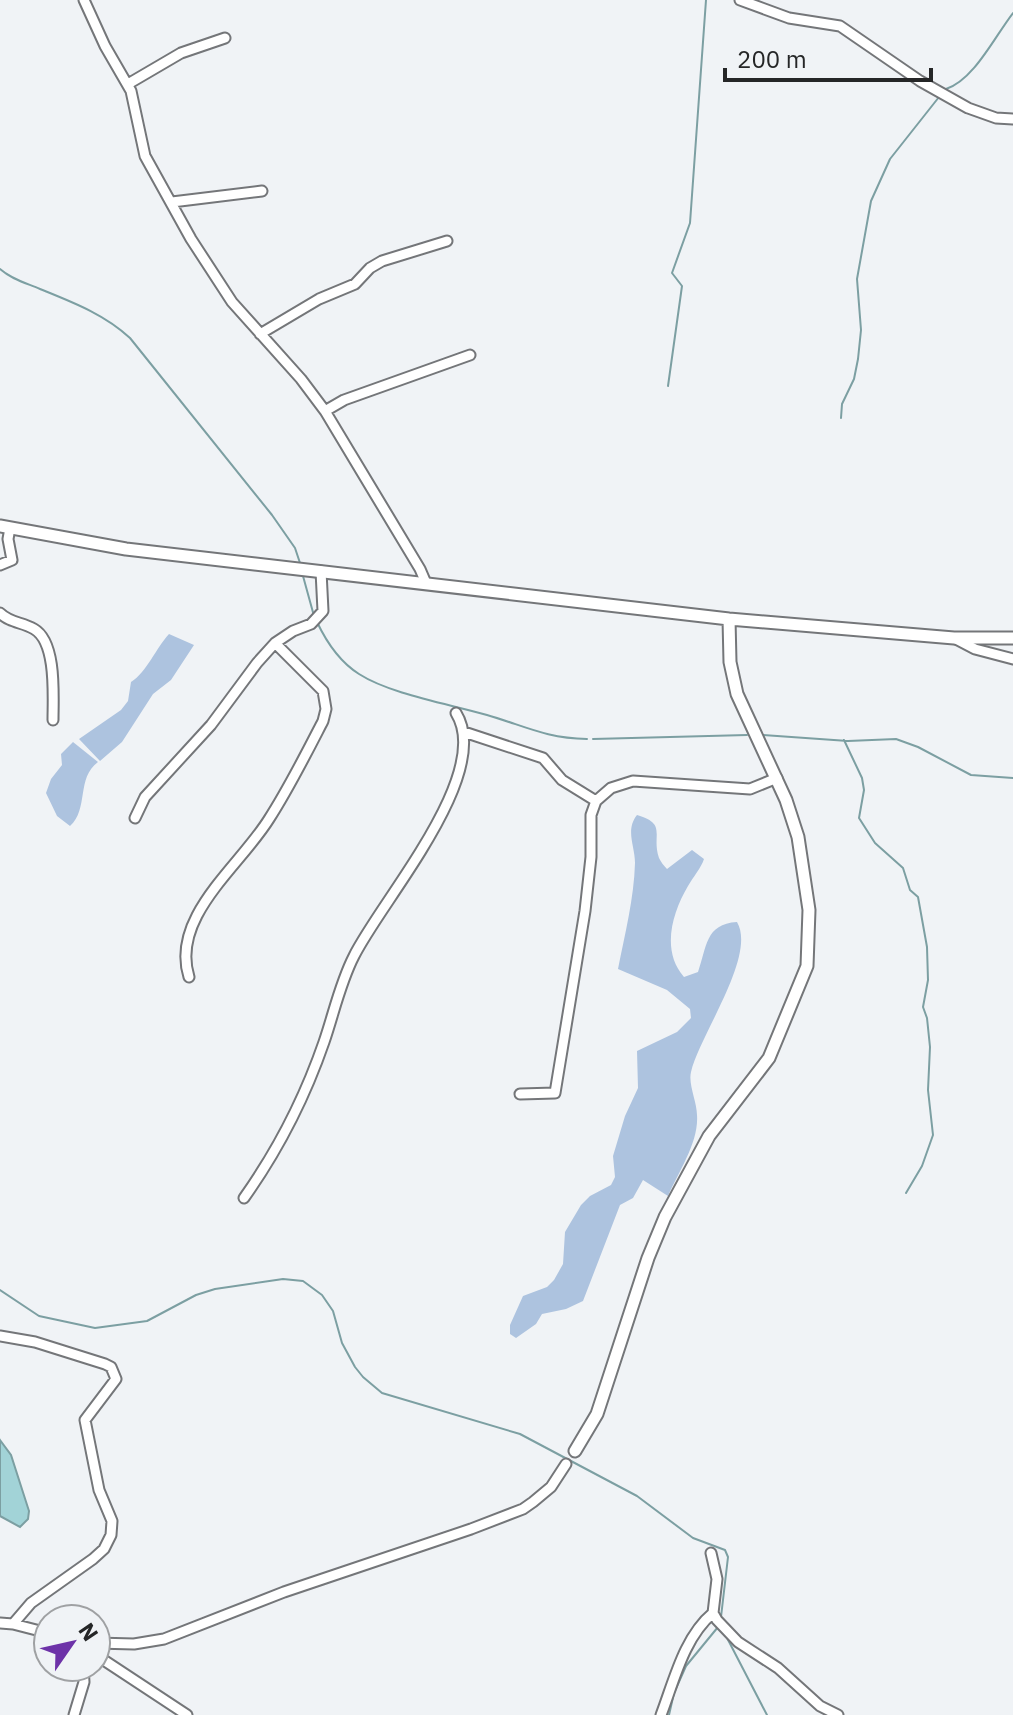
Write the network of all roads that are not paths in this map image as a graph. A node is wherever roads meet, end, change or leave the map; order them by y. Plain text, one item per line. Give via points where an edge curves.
1 (84, 0) edge
2 (740, 0) edge
3 (225, 38) dead end
4 (128, 84) junction
5 (1013, 119) edge
6 (262, 191) dead end
7 (172, 202) junction
8 (447, 241) dead end
9 (260, 334) junction
10 (470, 355) dead end
11 (325, 411) junction
12 (5, 527) edge
13 (0, 565) edge
14 (317, 571) junction
15 (426, 583) junction
16 (0, 613) edge
17 (729, 619) junction
18 (954, 638) junction
19 (1013, 638) edge
20 (275, 643) junction
21 (1013, 659) edge
22 (456, 713) dead end
23 (53, 720) dead end
24 (464, 732) junction
25 (777, 778) junction
26 (596, 801) junction
27 (135, 818) dead end
28 (189, 977) dead end
29 (520, 1094) dead end
30 (244, 1198) dead end
31 (0, 1336) edge
32 (575, 1451) dead end
33 (566, 1464) dead end
34 (711, 1553) dead end
35 (713, 1613) junction
36 (0, 1623) edge
37 (13, 1624) junction
38 (32, 1629) edge
39 (112, 1643) edge
40 (112, 1666) edge
41 (84, 1683) edge
42 (74, 1715) edge
43 (187, 1715) edge
44 (661, 1715) edge
45 (838, 1715) edge

1 - 4 street
2 - 5 street via 789,18 840,26 968,108
3 - 4 street via 181,53
4 - 7 street via 145,156
6 - 7 street
7 - 9 street via 228,295
8 - 9 street via 382,261 355,284
9 - 11 street
10 - 11 street
11 - 15 street
12 - 13 street via 12,560
12 - 14 main road via 89,544
14 - 15 main road
14 - 20 street via 325,607 311,624
15 - 17 main road
16 - 23 street via 36,630 46,643
17 - 18 main road
17 - 25 main road via 737,694
18 - 19 main road
18 - 21 street
20 - 27 street via 145,797
20 - 28 street via 323,691 323,721 268,822 190,928 184,953
22 - 24 street
24 - 26 street via 543,758 562,780
24 - 30 street via 456,779 441,817 355,953 308,1085
25 - 26 street via 750,789 633,781 611,788
25 - 32 main road via 793,817 805,874 806,971 769,1058 709,1136 665,1217 597,1414
26 - 29 street via 585,911 555,1093
31 - 37 street via 105,1364 116,1379 85,1420 99,1490 112,1521 111,1535 93,1559 31,1603
33 - 39 street via 551,1487 523,1509 164,1639
34 - 35 street via 717,1579
35 - 44 street via 687,1647
35 - 45 street via 738,1642
36 - 37 street
37 - 38 street
40 - 43 street
41 - 42 street

